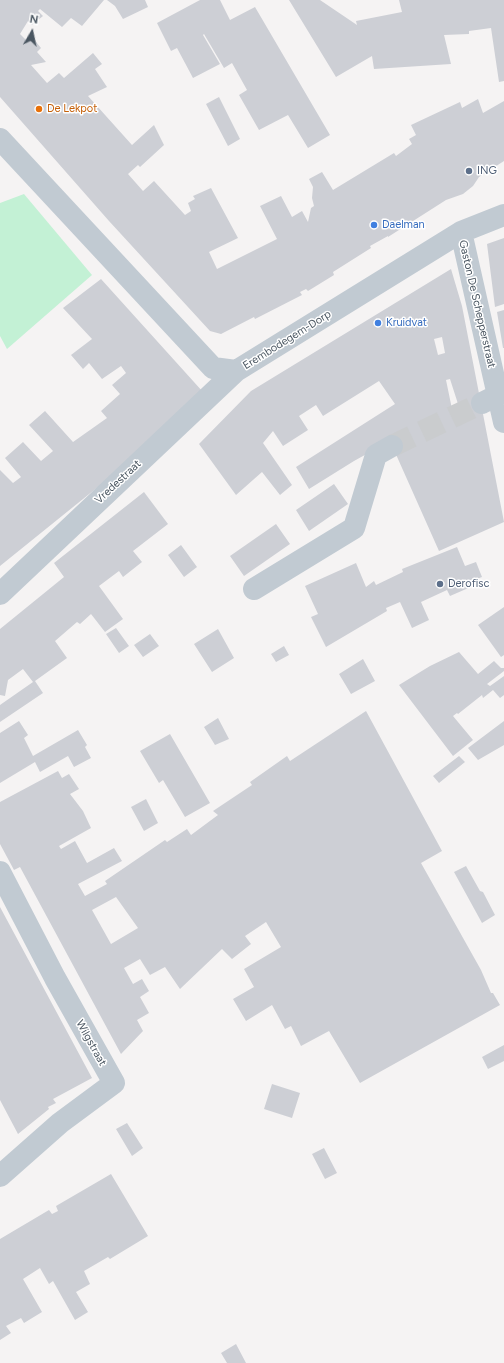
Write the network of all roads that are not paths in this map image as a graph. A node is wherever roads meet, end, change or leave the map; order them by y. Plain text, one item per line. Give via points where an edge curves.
1 (0, 139) edge
2 (504, 215) edge
3 (461, 232) junction
4 (236, 371) junction
5 (504, 422) edge
6 (392, 446) tunnel mouth
7 (254, 590) dead end
8 (0, 594) edge
9 (0, 872) edge
10 (0, 1176) edge

1 - 4 street, Erembodegem-Dorp via 213,368
2 - 3 street, Erembodegem-Dorp
3 - 4 street, Erembodegem-Dorp
3 - 5 street, Gaston De Schepperstraat via 490,399
4 - 8 street, Vredestraat
6 - 7 street via 376,455 354,528
9 - 10 street, Wilgstraat via 114,1083 60,1123

